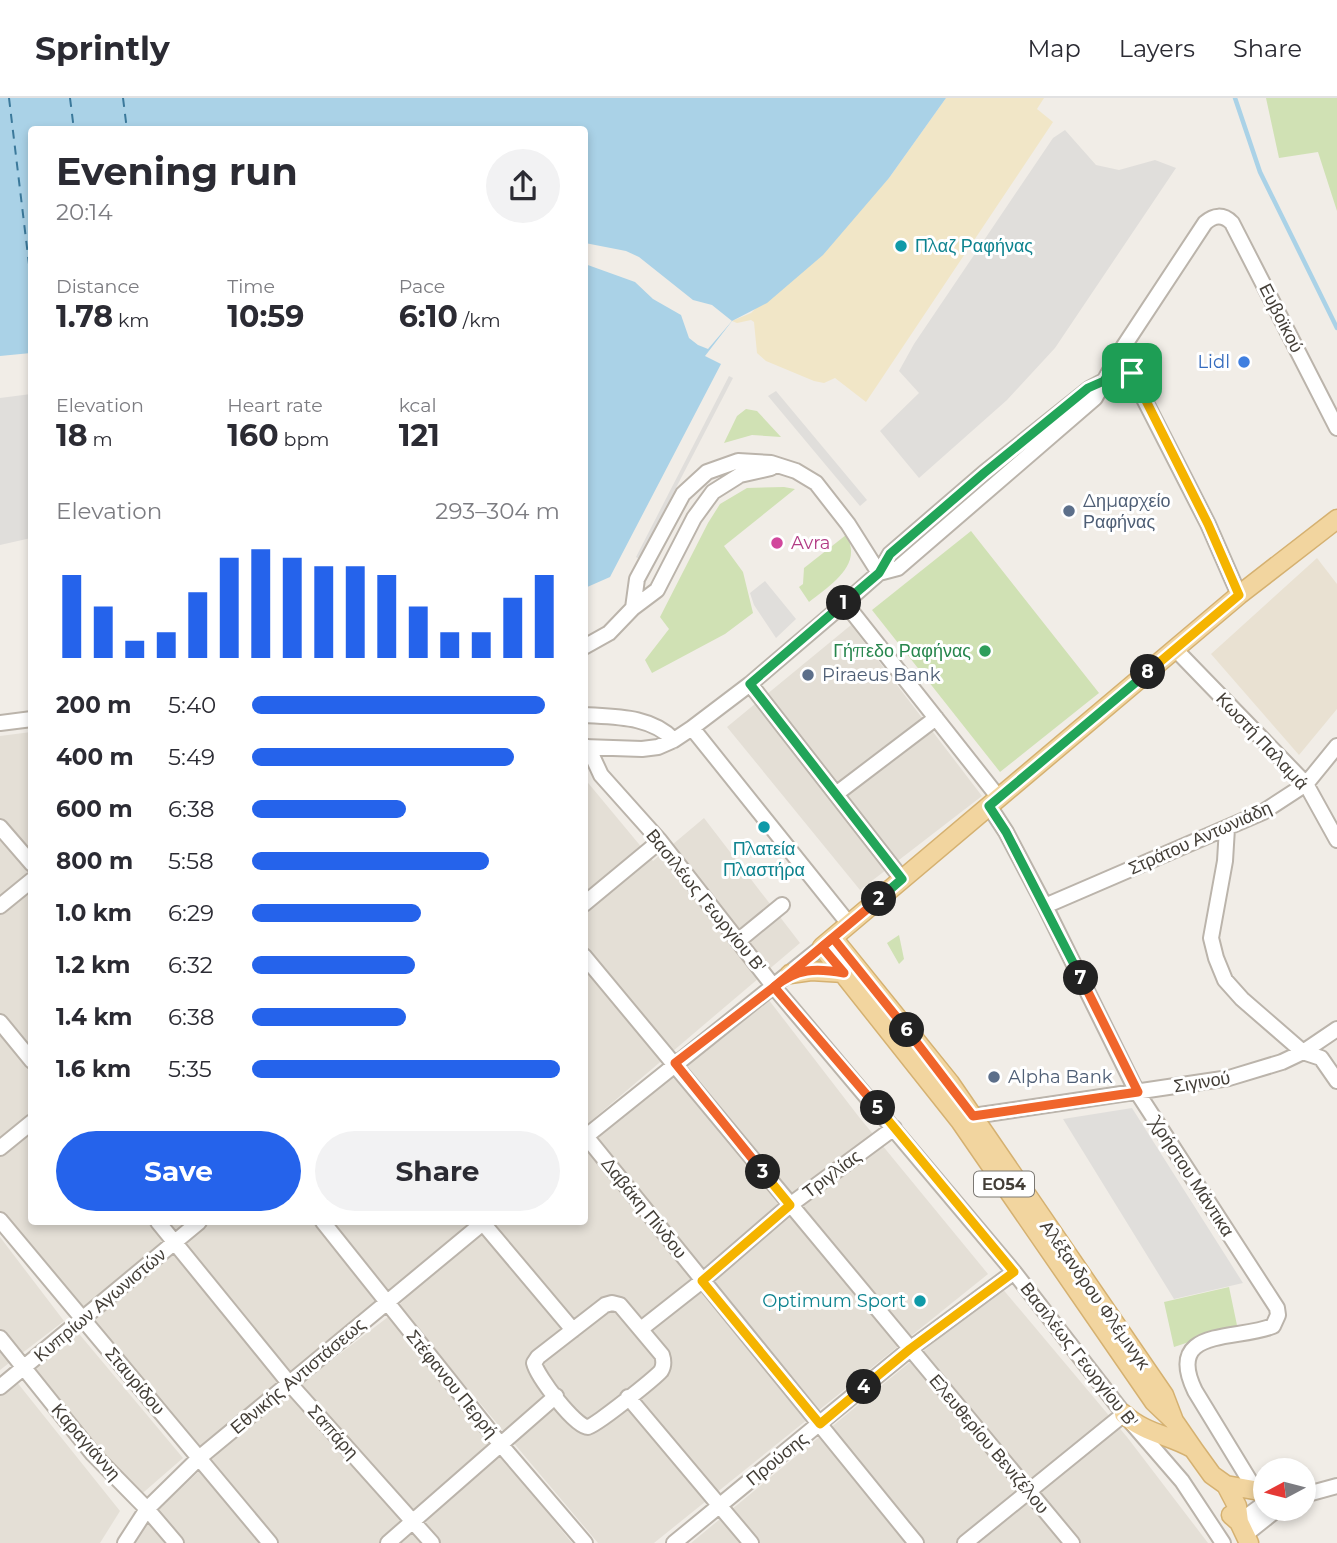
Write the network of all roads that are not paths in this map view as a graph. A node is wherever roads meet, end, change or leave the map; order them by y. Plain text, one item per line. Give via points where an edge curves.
1 (1121, 352) junction
2 (1337, 428) edge
3 (786, 468) junction
4 (1337, 519) edge
5 (879, 573) junction
6 (1239, 595) junction
7 (845, 603) junction
8 (633, 608) junction
9 (588, 645) edge
10 (1175, 649) junction
11 (750, 684) junction
12 (588, 715) edge
13 (936, 718) junction
14 (28, 720) edge
15 (0, 723) edge
16 (692, 728) junction
17 (674, 740) junction
18 (1337, 746) edge
19 (588, 747) edge
20 (588, 751) edge
21 (1306, 785) junction
22 (836, 794) junction
23 (994, 802) junction
24 (0, 827) edge
25 (1227, 828) junction
26 (1337, 840) edge
27 (660, 841) junction
28 (28, 859) edge
29 (902, 879) junction
30 (28, 883) edge
31 (588, 901) edge
32 (782, 905) dead end
33 (0, 906) edge
34 (1045, 906) junction
35 (849, 924) junction
36 (738, 941) junction
37 (827, 942) junction
38 (588, 961) edge
39 (844, 973) junction
40 (790, 974) junction
41 (774, 987) junction
42 (0, 1022) edge
43 (1337, 1029) edge
44 (1303, 1052) junction
45 (28, 1056) edge
46 (675, 1063) junction
47 (1337, 1081) edge
48 (1138, 1092) junction
49 (973, 1116) junction
50 (28, 1125) edge
51 (894, 1128) junction
52 (588, 1134) edge
53 (588, 1140) edge
54 (0, 1148) edge
55 (790, 1205) junction
56 (0, 1220) edge
57 (161, 1225) edge
58 (195, 1225) edge
59 (325, 1225) edge
60 (479, 1225) edge
61 (486, 1225) edge
62 (175, 1242) junction
63 (1014, 1272) junction
64 (702, 1281) junction
65 (387, 1302) junction
66 (82, 1318) junction
67 (640, 1329) junction
68 (573, 1330) junction
69 (0, 1338) edge
70 (910, 1349) junction
71 (25, 1368) junction
72 (289, 1383) junction
73 (0, 1387) edge
74 (556, 1396) junction
75 (628, 1398) junction
76 (1124, 1414) junction
77 (1174, 1421) junction
78 (820, 1424) junction
79 (501, 1445) junction
80 (1194, 1450) junction
81 (199, 1458) junction
82 (1219, 1480) junction
83 (1253, 1481) edge
84 (1337, 1486) edge
85 (1027, 1491) junction
86 (1316, 1491) edge
87 (1253, 1492) edge
88 (720, 1505) junction
89 (147, 1509) junction
90 (1253, 1514) edge
91 (1261, 1521) edge
92 (414, 1522) junction
93 (1244, 1533) edge
94 (125, 1543) edge
95 (176, 1543) edge
96 (270, 1543) edge
97 (388, 1543) edge
98 (432, 1543) edge
99 (585, 1543) edge
100 (674, 1543) edge
101 (751, 1543) edge
102 (916, 1543) edge
103 (965, 1543) edge
104 (1072, 1543) edge
105 (1223, 1543) edge

1 - 2 street, Ευβοϊκού via 1205,223 1223,216 1232,223
1 - 5 street via 1095,398 898,568
1 - 6 street
3 - 5 street via 807,477 826,494
3 - 8 street via 755,470 713,492 694,518 657,590
3 - 8 street via 738,461 694,482 674,508 637,579
4 - 6 main road
5 - 7 street
6 - 10 main road
7 - 11 street
7 - 13 street, Χρήστου Μάντικα
8 - 9 street via 609,633
10 - 21 street, Κωστή Παλαμά
10 - 23 main road
11 - 16 street
11 - 22 street
12 - 17 street via 644,721 662,728
13 - 22 street
13 - 23 street, Χρήστου Μάντικα
14 - 15 street
16 - 17 street
16 - 35 street
17 - 19 street via 642,749
18 - 21 street, Στράτου Αντωνιάδη
20 - 27 street, Βασιλέως Γεωργίου Β' via 601,775
21 - 25 street, Στράτου Αντωνιάδη
21 - 26 street, Κωστή Παλαμά
22 - 29 street
23 - 29 main road
23 - 34 street, Χρήστου Μάντικα
24 - 28 street
25 - 34 street, Στράτου Αντωνιάδη
25 - 44 street via 1211,938 1216,958 1225,980 1242,999
27 - 31 street
27 - 36 street, Βασιλέως Γεωργίου Β'
29 - 35 main road
30 - 33 street
32 - 36 street
34 - 48 street, Χρήστου Μάντικα
35 - 37 main road
36 - 41 street, Βασιλέως Γεωργίου Β'
37 - 39 main road, Αλέξανδρου Φλέμινγκ / ΕΟ54
37 - 40 street
37 - 49 main road, Αλέξανδρου Φλέμινγκ / ΕΟ54
38 - 46 street, Ελευθερίου Βενιζέλου
39 - 40 main road
39 - 77 main road, Αλέξανδρου Φλέμινγκ / ΕΟ54 via 960,1122 1154,1402
40 - 41 street
41 - 46 street
41 - 51 street, Βασιλέως Γεωργίου Β'
42 - 45 street
43 - 44 street, Σιγινού
44 - 47 street via 1321,1058
44 - 48 street, Σιγινού via 1259,1071
46 - 52 street
46 - 55 street, Ελευθερίου Βενιζέλου
48 - 49 street, Σιγινού
48 - 83 street, Χρήστου Μάντικα via 1276,1308 1273,1326 1202,1342 1191,1349 1186,1361 1195,1391
49 - 77 main road, Αλέξανδρου Φλέμινγκ / ΕΟ54 via 1164,1395
50 - 54 street
51 - 55 street, Τριγλίας
51 - 63 street, Βασιλέως Γεωργίου Β'
53 - 64 street, Δαβάκη Πίνδου
55 - 64 street, Τριγλίας
55 - 70 street, Ελευθερίου Βενιζέλου
56 - 66 street, Σταυρίδου
57 - 62 street, Σαπάρη
58 - 62 street, Κυπρίων Αγωνιστών
59 - 65 street, Στέφανου Περρή
60 - 65 street, Εθνικής Αντιστάσεως
61 - 68 street
62 - 66 street, Κυπρίων Αγωνιστών
62 - 72 street, Σαπάρη
63 - 70 street, Προύσης
63 - 76 street, Βασιλέως Γεωργίου Β'
64 - 67 street, Τριγλίας
64 - 78 street, Δαβάκη Πίνδου
65 - 72 street, Εθνικής Αντιστάσεως
65 - 79 street, Στέφανου Περρή
66 - 71 street, Κυπρίων Αγωνιστών
66 - 81 street, Σταυρίδου
67 - 68 street via 620,1305 612,1303
67 - 75 street via 664,1363
68 - 74 street via 534,1363
69 - 71 street, Καραγιάννη
70 - 78 street, Προύσης
70 - 85 street, Ελευθερίου Βενιζέλου
71 - 73 street, Κυπρίων Αγωνιστών
71 - 89 street, Καραγιάννη via 93,1454
72 - 81 street, Εθνικής Αντιστάσεως
72 - 92 street, Σαπάρη
74 - 75 street via 586,1427 594,1426
74 - 79 street
75 - 88 street
76 - 80 main road via 1146,1431
76 - 85 street
76 - 105 street, Βασιλέως Γεωργίου Β' via 1182,1481
77 - 80 main road, Αλέξανδρου Φλέμινγκ / ΕΟ54
78 - 88 street, Προύσης
78 - 102 street, Δαβάκη Πίνδου
79 - 92 street
79 - 99 street, Στέφανου Περρή
80 - 82 main road, Αλέξανδρου Φλέμινγκ / ΕΟ54
81 - 89 street, Εθνικής Αντιστάσεως
81 - 96 street, Σταυρίδου
82 - 87 main road
82 - 93 main road, Αλέξανδρου Φλέμινγκ / ΕΟ54 via 1216,1490
84 - 86 street
85 - 103 street
85 - 104 street, Ελευθερίου Βενιζέλου
88 - 100 street, Προύσης
88 - 101 street
89 - 94 street, Εθνικής Αντιστάσεως
89 - 95 street, Καραγιάννη
90 - 93 street
91 - 93 street
92 - 97 street
92 - 98 street, Σαπάρη

